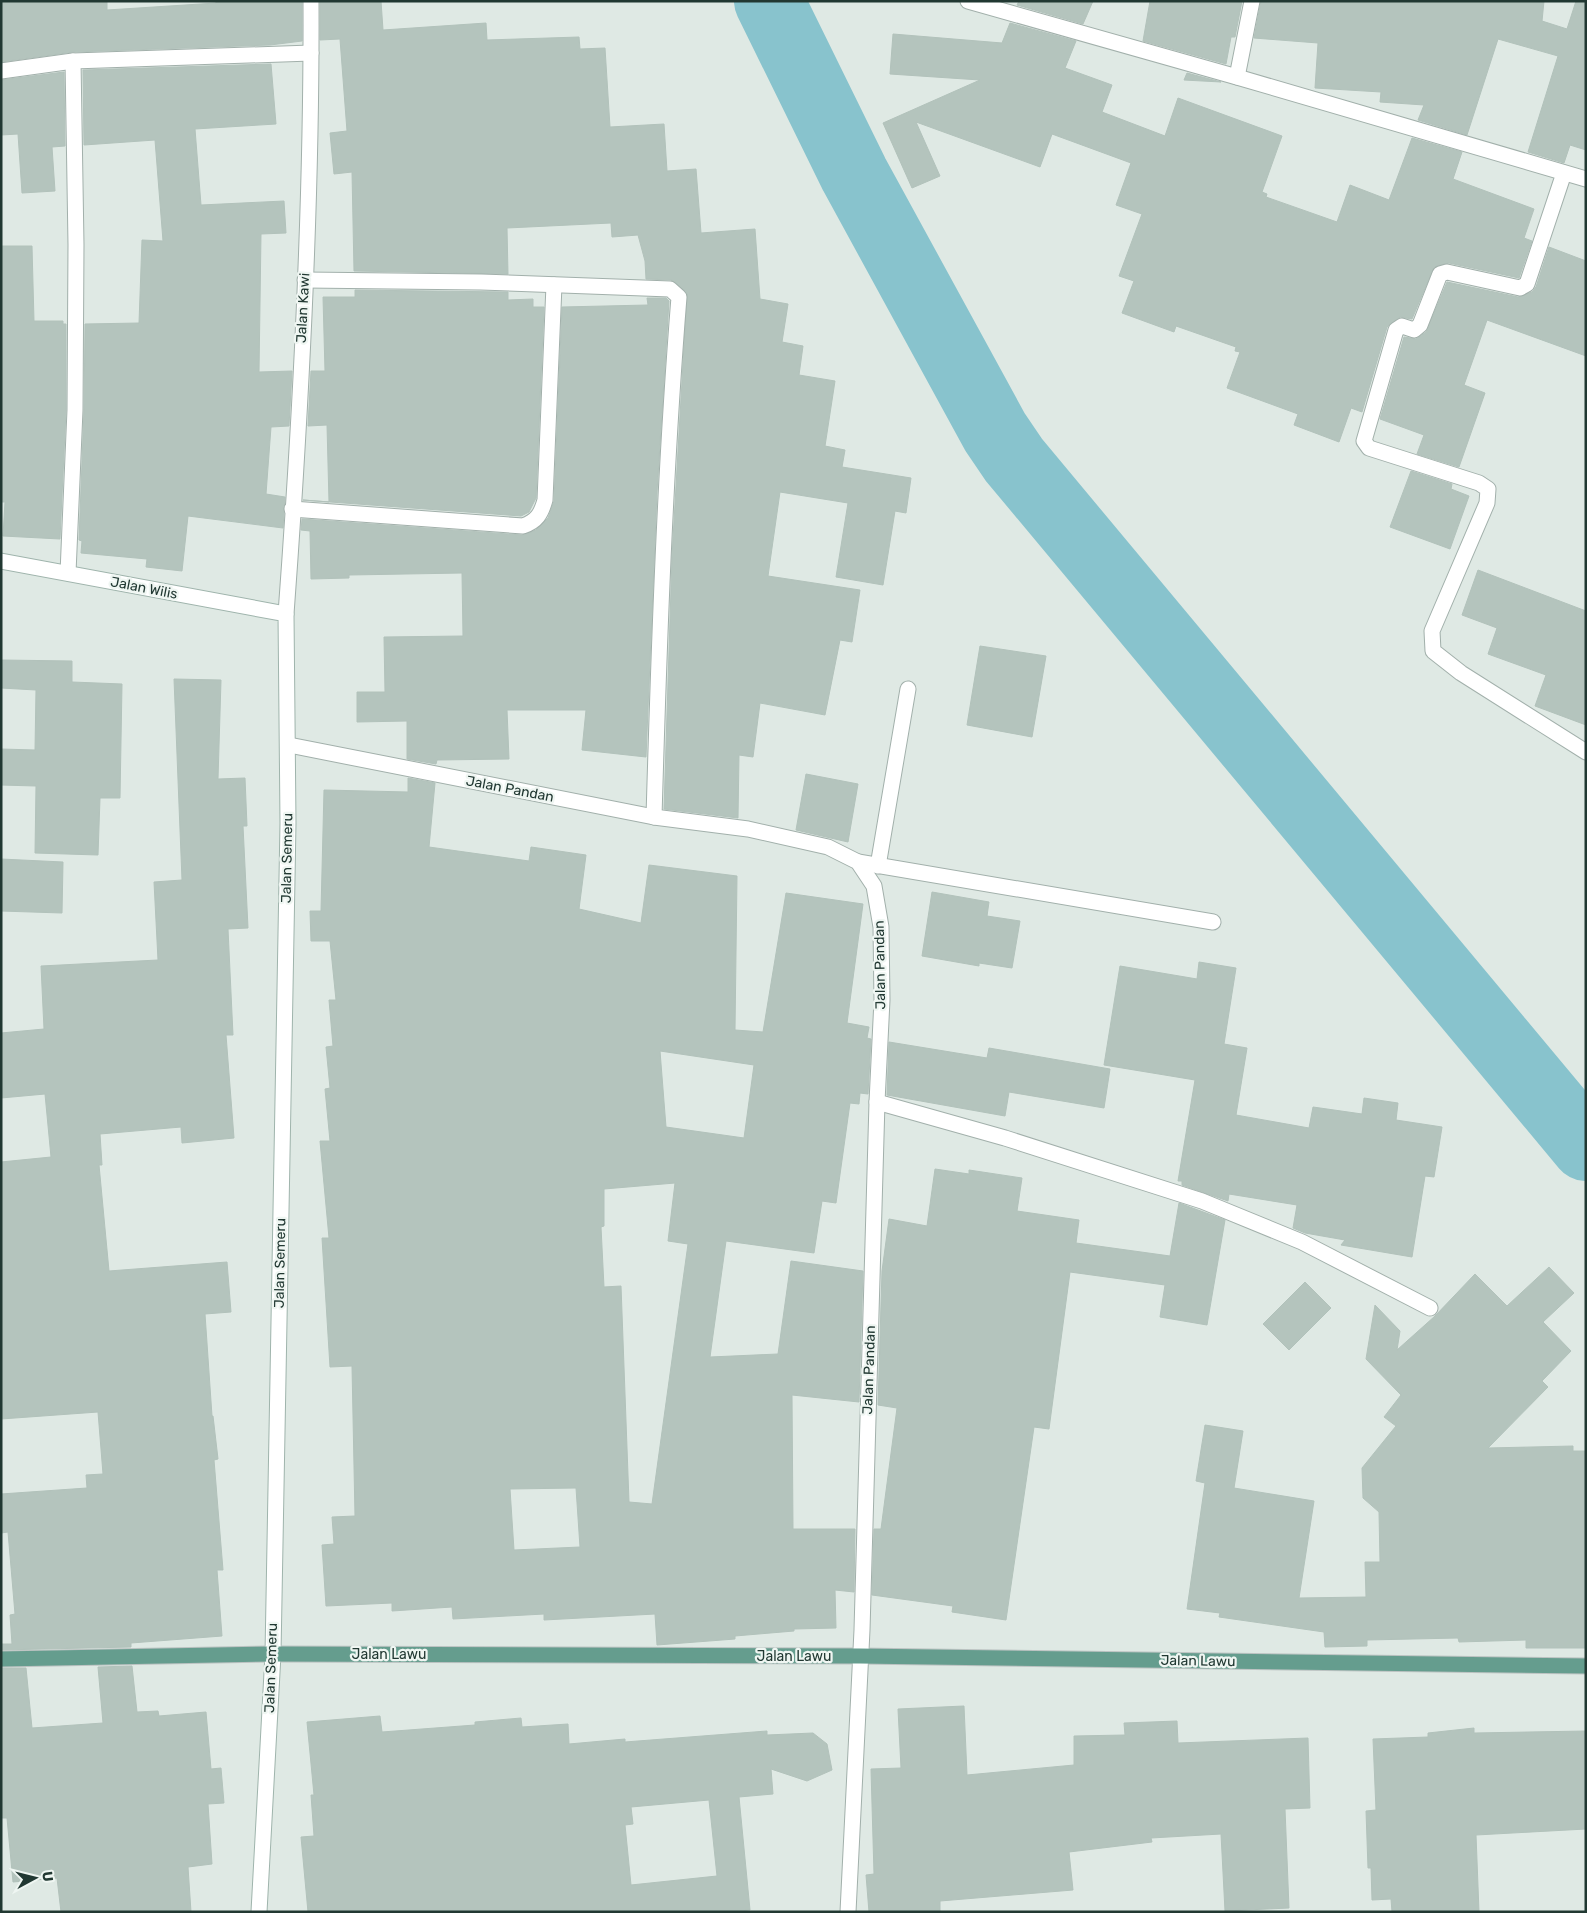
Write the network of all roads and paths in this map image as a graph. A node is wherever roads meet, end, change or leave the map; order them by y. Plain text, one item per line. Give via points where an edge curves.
1 (311, 1) edge
2 (968, 1) edge
3 (1252, 1) edge
4 (312, 53) junction
5 (73, 61) junction
6 (1, 71) edge
7 (1237, 77) junction
8 (1564, 173) junction
9 (1586, 179) edge
10 (305, 280) junction
11 (554, 285) junction
12 (292, 509) junction
13 (1, 561) edge
14 (68, 573) junction
15 (286, 614) junction
16 (908, 689) dead end
17 (289, 745) junction
18 (1586, 752) edge
19 (654, 817) junction
20 (858, 862) junction
21 (878, 866) junction
22 (1213, 922) dead end
23 (877, 1102) junction
24 (1430, 1308) dead end
25 (273, 1654) junction
26 (860, 1656) junction
27 (1, 1659) edge
28 (1586, 1666) edge
29 (259, 1912) edge
30 (848, 1912) edge

1 - 4 street, Jalan Kawi
2 - 7 street
3 - 7 street
4 - 5 street
4 - 10 street, Jalan Kawi
5 - 6 street
5 - 14 street via 75,401
7 - 8 street
8 - 9 street
8 - 18 street via 1527,284 1520,288 1447,272 1440,274 1420,325 1414,330 1402,326 1396,330 1364,442 1369,448 1479,483 1488,489 1487,503 1432,631 1433,651 1461,673
10 - 11 street
10 - 12 street, Jalan Kawi
11 - 12 street via 545,500 534,522 523,526
11 - 19 street via 670,289 679,297 661,563
12 - 15 street, Jalan Kawi
13 - 14 street, Jalan Wilis
14 - 15 street, Jalan Wilis
15 - 17 street, Jalan Semeru
16 - 21 street
17 - 19 street, Jalan Pandan
17 - 25 street, Jalan Semeru
19 - 20 street, Jalan Pandan via 748,829 828,847
20 - 21 street
20 - 23 street, Jalan Pandan via 874,886 882,927
21 - 22 street
23 - 24 street via 1005,1138 1202,1201 1302,1242
23 - 26 street, Jalan Pandan
25 - 26 main road, Jalan Lawu
25 - 27 main road, Jalan Lawu
25 - 29 street, Jalan Semeru
26 - 28 main road, Jalan Lawu
26 - 30 street, Jalan Pandan

